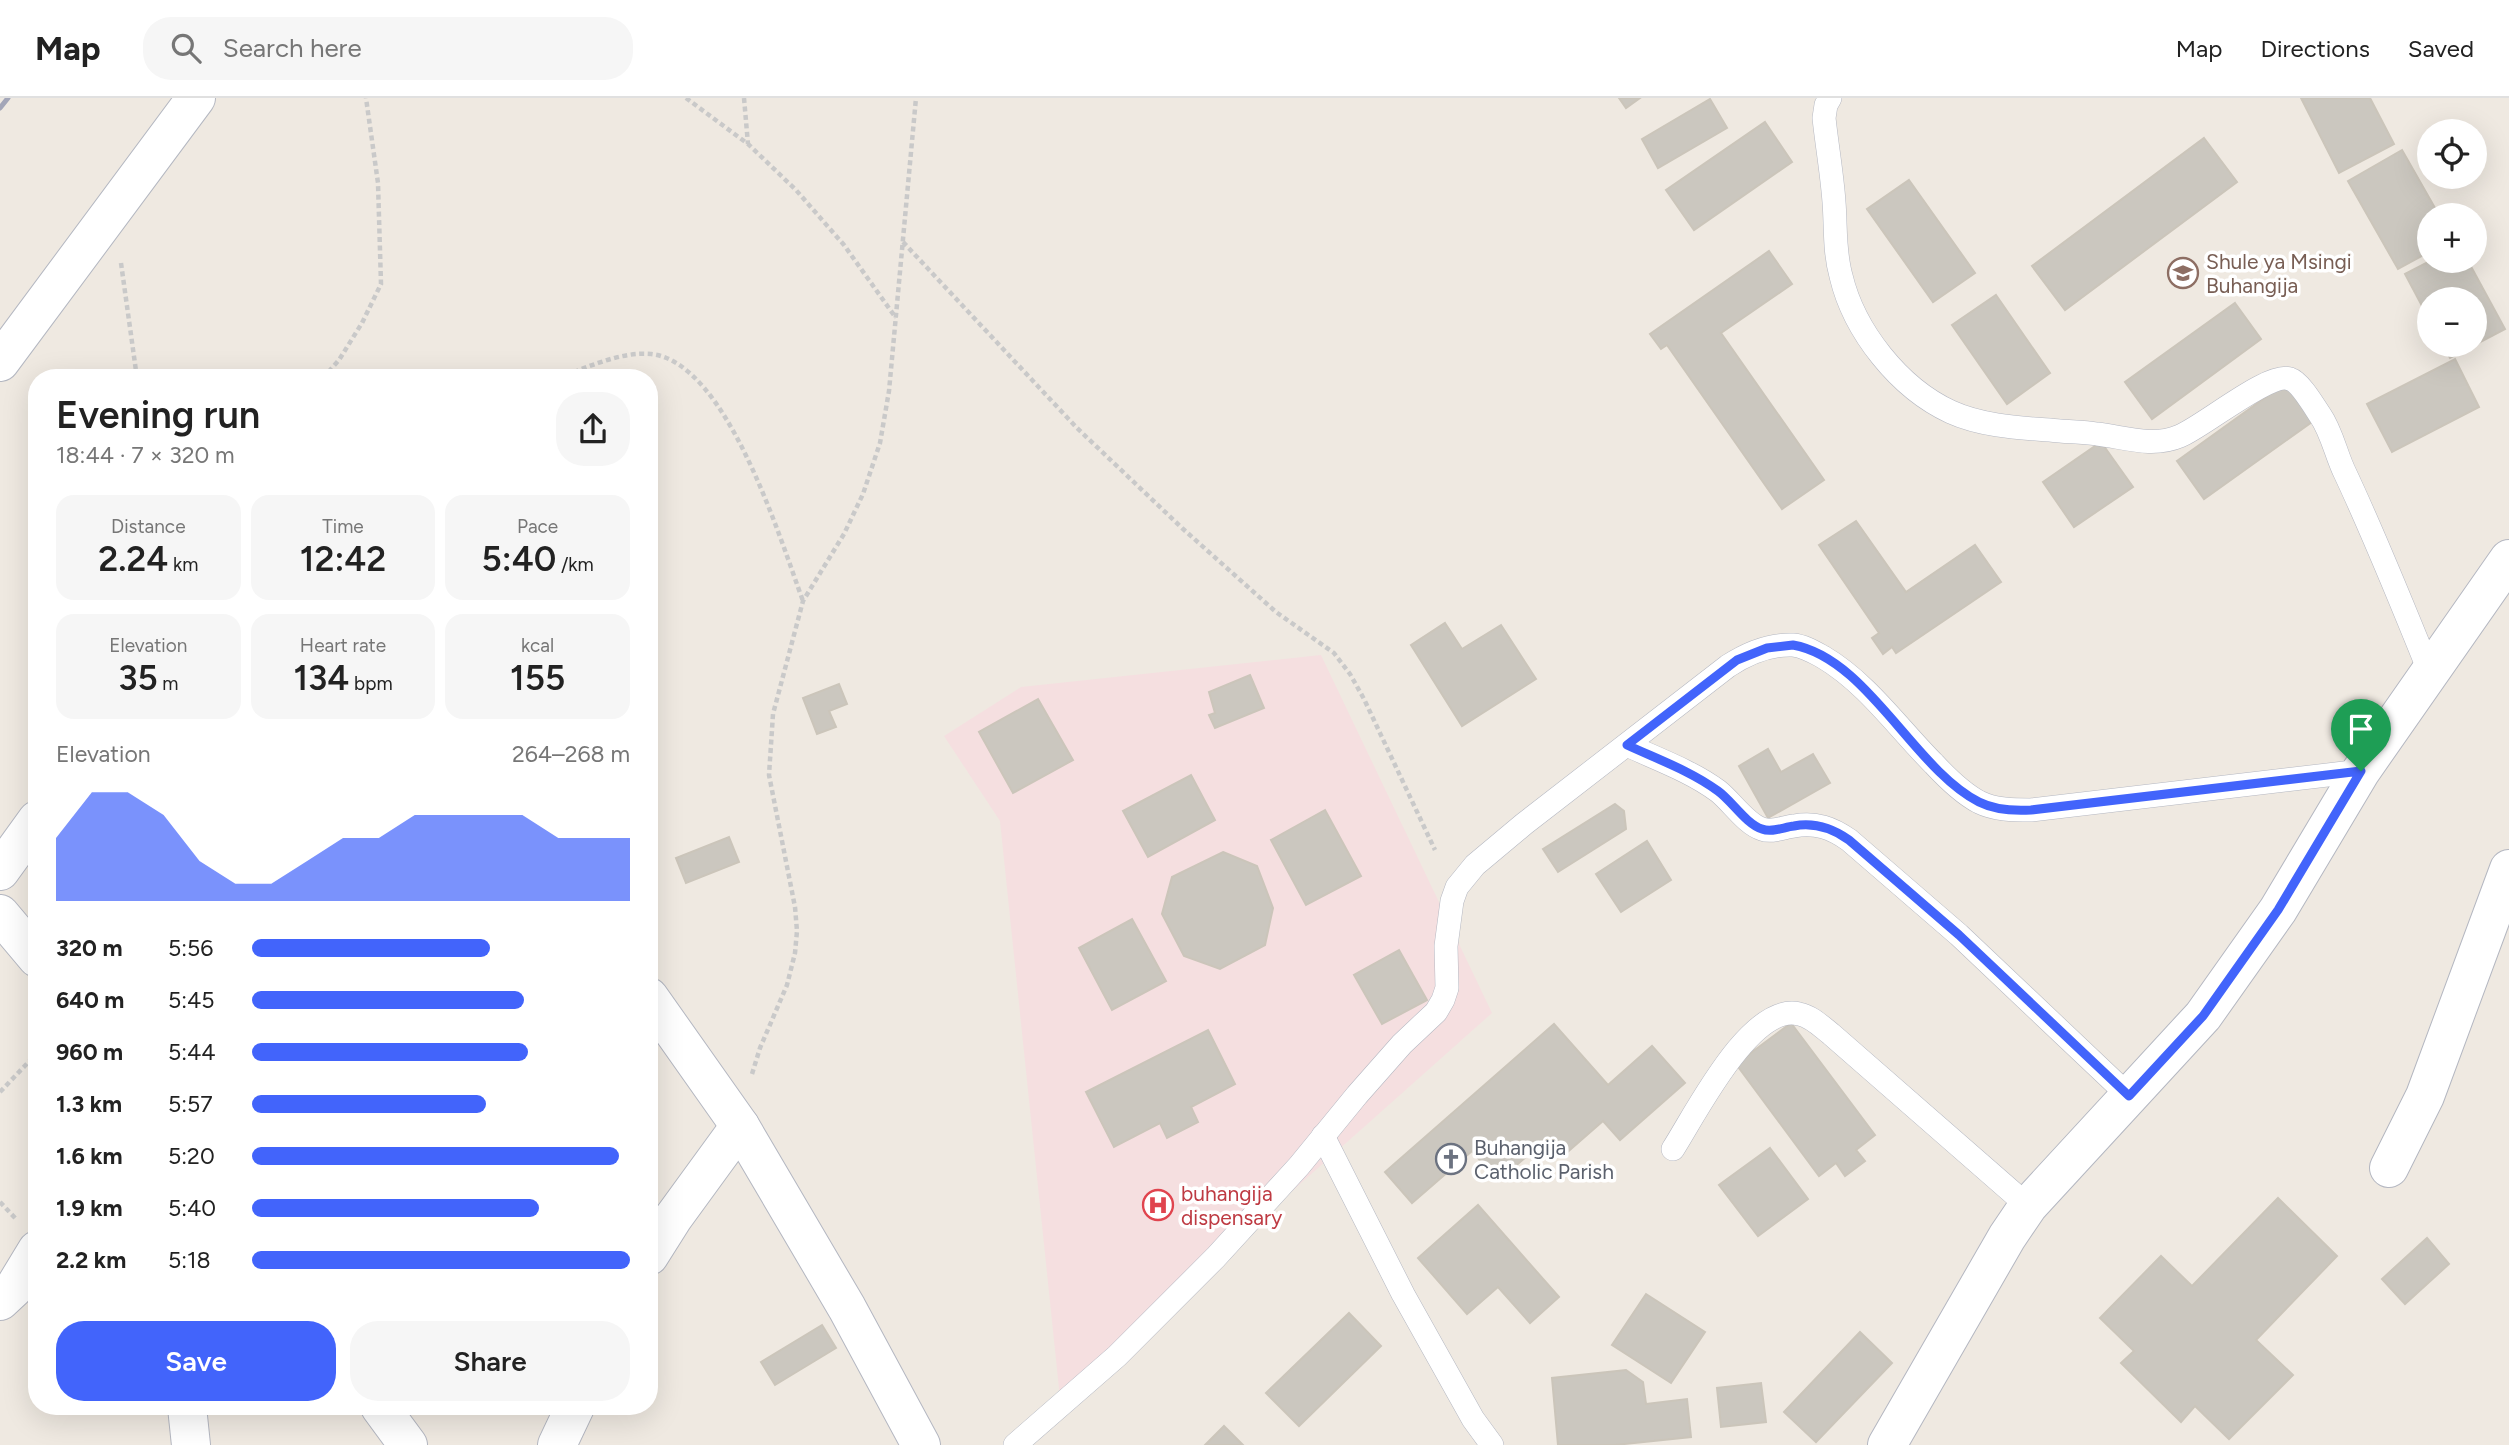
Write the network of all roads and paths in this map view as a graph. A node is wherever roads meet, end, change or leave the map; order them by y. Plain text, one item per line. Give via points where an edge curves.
1 (196, 98) edge
2 (366, 98) edge
3 (686, 98) edge
4 (744, 98) edge
5 (916, 98) edge
6 (1830, 98) edge
7 (748, 144) junction
8 (115, 207) junction
9 (902, 241) junction
10 (896, 318) junction
11 (0, 362) edge
12 (136, 369) edge
13 (331, 369) edge
14 (585, 369) edge
15 (2509, 559) edge
16 (803, 601) junction
17 (2430, 673) junction
18 (1627, 745) junction
19 (2361, 771) junction
20 (28, 832) edge
21 (1435, 850) dead end
22 (2509, 869) edge
23 (0, 871) edge
24 (0, 914) edge
25 (28, 947) edge
26 (658, 1010) edge
27 (28, 1062) edge
28 (0, 1092) edge
29 (2129, 1096) junction
30 (740, 1126) junction
31 (1323, 1136) junction
32 (1673, 1149) dead end
33 (2389, 1168) dead end
34 (2028, 1206) junction
35 (658, 1242) edge
36 (28, 1265) edge
37 (0, 1301) edge
38 (188, 1415) edge
39 (571, 1415) edge
40 (191, 1445) edge
41 (557, 1445) edge
42 (921, 1445) edge
43 (1015, 1445) edge
44 (1492, 1445) edge
45 (1887, 1445) edge

1 - 8 street
2 - 13 path via 378,183 381,284
3 - 7 path
4 - 7 path
5 - 9 path
6 - 17 lane via 1824,118 1840,275 1860,323 1906,381 1952,412 1999,425 2145,442 2178,437 2261,385 2278,378 2291,379 2326,426
7 - 10 path via 844,245
8 - 11 street
8 - 12 path
9 - 10 path
9 - 21 path via 1087,437 1182,528 1276,612 1334,653 1364,699
10 - 16 path via 880,443 844,534
14 - 16 path via 650,354 669,361 704,386 737,434
15 - 17 street
16 - 30 path via 774,714 769,763 795,907 795,953 787,985 760,1048
17 - 19 street
18 - 19 lane via 1737,660 1767,648 1793,645 1814,652 1854,678 1951,781 1975,800 1994,807 2031,810
18 - 29 lane via 1707,784 1759,828 1814,825 1831,828 1849,840 1959,935
18 - 31 lane via 1493,849 1462,879 1452,901 1447,988 1440,1006
19 - 29 street via 2278,910 2203,1016
20 - 23 street
22 - 33 street via 2426,1097
24 - 25 street
26 - 30 street
27 - 28 path
29 - 34 street
30 - 35 street
30 - 42 street via 848,1308
31 - 43 lane via 1216,1257 1117,1356
31 - 44 lane via 1403,1294 1472,1419
32 - 34 lane via 1732,1056 1771,1019 1797,1013 1831,1034
34 - 45 street
36 - 37 street
38 - 40 street
39 - 41 street

